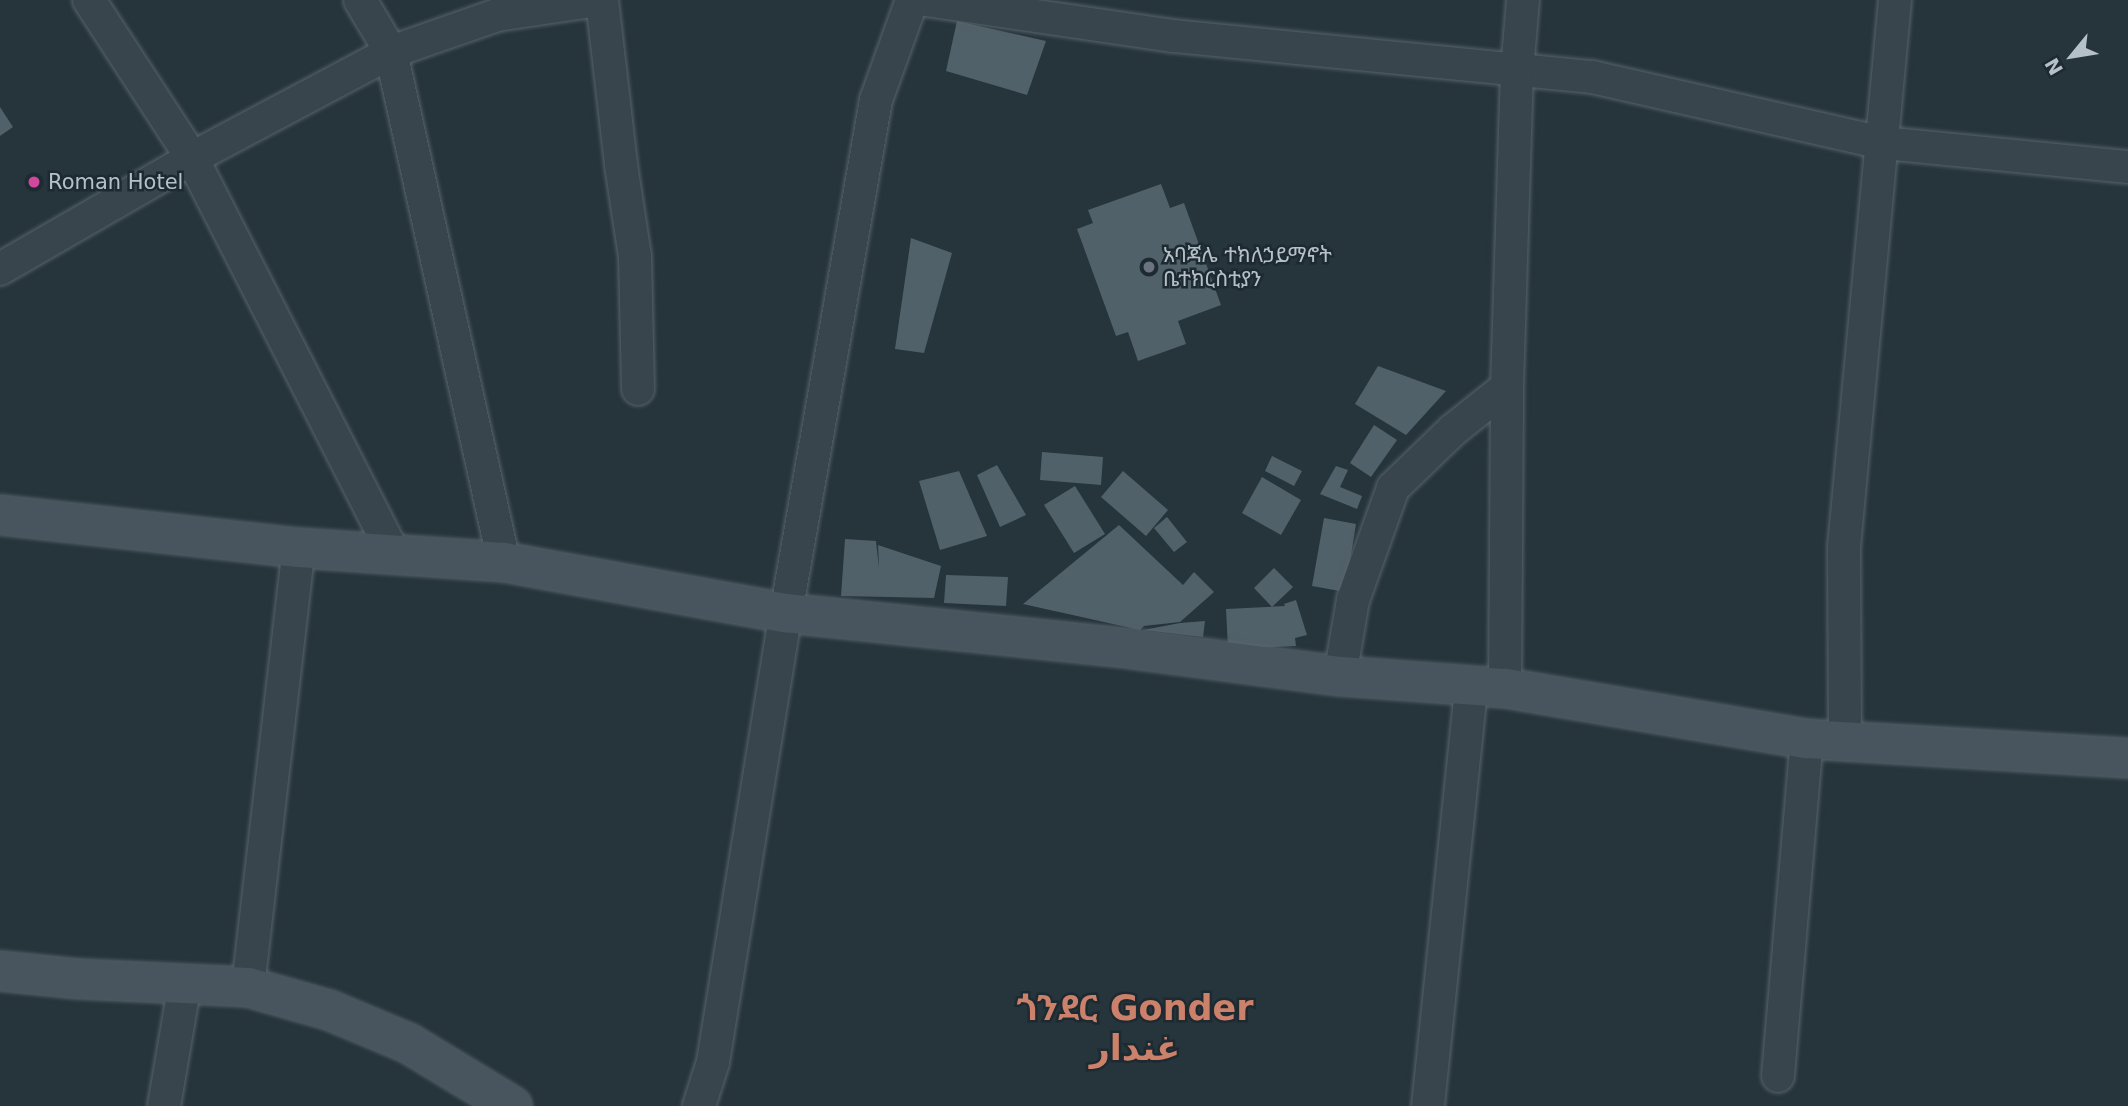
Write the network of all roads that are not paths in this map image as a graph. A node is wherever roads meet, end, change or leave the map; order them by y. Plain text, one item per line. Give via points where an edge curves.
1 (89, 0) edge
2 (360, 0) edge
3 (600, 0) edge
4 (912, 0) edge
5 (926, 0) edge
6 (1523, 0) edge
7 (1895, 0) edge
8 (391, 52) junction
9 (1517, 71) junction
10 (1883, 143) junction
11 (192, 158) junction
12 (2128, 167) edge
13 (0, 269) edge
14 (1507, 387) junction
15 (638, 389) dead end
16 (0, 515) edge
17 (299, 548) junction
18 (393, 552) junction
19 (504, 562) junction
20 (786, 613) junction
21 (1340, 676) junction
22 (1488, 688) junction
23 (1807, 739) junction
24 (1845, 742) junction
25 (2128, 758) edge
26 (0, 971) edge
27 (185, 983) junction
28 (248, 987) junction
29 (1778, 1076) dead end
30 (164, 1106) edge
31 (512, 1106) edge
32 (699, 1106) edge
33 (1428, 1106) edge

1 - 11 street
2 - 8 street
3 - 8 street via 497,15
3 - 15 street via 635,256
4 - 20 street via 876,100
5 - 9 street via 1173,36
6 - 9 street
7 - 10 street
8 - 11 street
8 - 19 street
9 - 10 street via 1592,77
9 - 14 street
10 - 12 street
10 - 24 street via 1844,547
11 - 13 street
11 - 18 street
14 - 21 street via 1392,488 1353,600
14 - 22 street
16 - 17 street
17 - 18 street
17 - 28 street
18 - 19 street
19 - 20 street
20 - 21 street
20 - 32 street via 713,1062
21 - 22 street
22 - 23 street
22 - 33 street
23 - 24 street
23 - 29 street
24 - 25 street
26 - 27 street
27 - 28 street
27 - 30 street
28 - 31 street via 330,1010 408,1043

